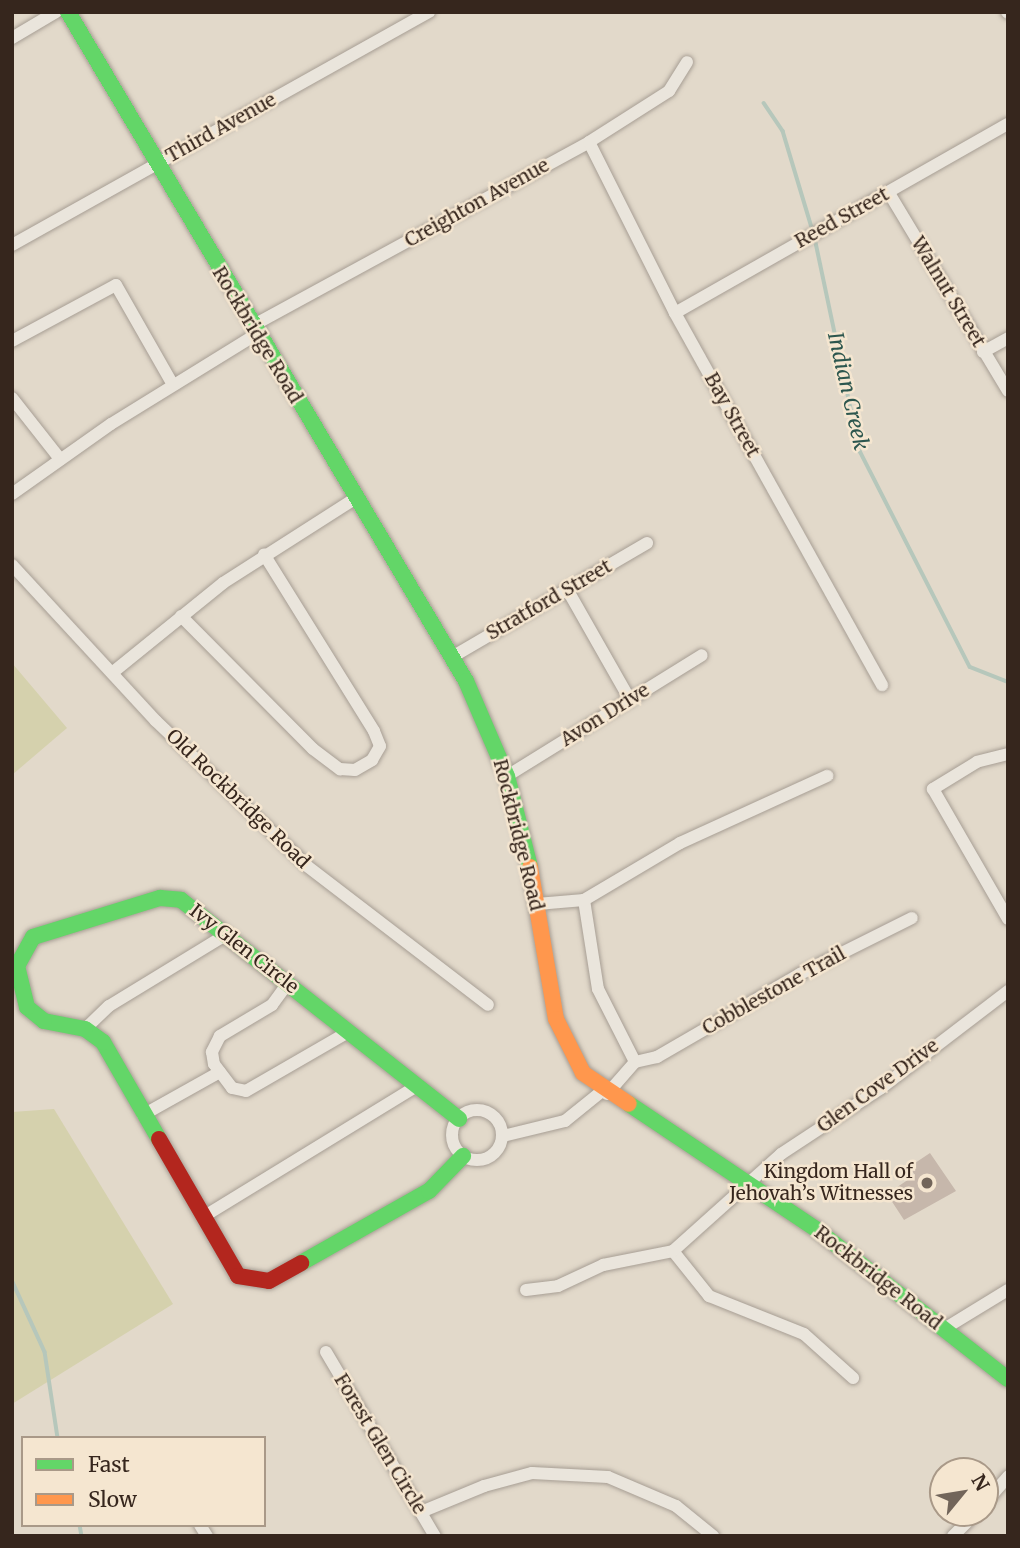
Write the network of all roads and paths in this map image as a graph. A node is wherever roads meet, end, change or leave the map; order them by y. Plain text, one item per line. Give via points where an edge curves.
1 (56, 12) edge
2 (68, 12) edge
3 (429, 12) edge
4 (12, 38) edge
5 (687, 62) dead end
6 (1008, 124) edge
7 (589, 142) junction
8 (154, 166) junction
9 (889, 193) junction
10 (12, 245) edge
11 (675, 313) junction
12 (254, 330) junction
13 (1008, 338) edge
14 (12, 341) edge
15 (983, 352) junction
16 (173, 385) junction
17 (1008, 391) edge
18 (12, 398) edge
19 (61, 459) junction
20 (12, 494) edge
21 (356, 498) junction
22 (646, 543) dead end
23 (264, 554) junction
24 (12, 565) edge
25 (567, 589) junction
26 (181, 617) junction
27 (702, 655) dead end
28 (452, 657) junction
29 (112, 673) junction
30 (882, 685) dead end
31 (630, 700) junction
32 (1008, 754) edge
33 (508, 776) junction
34 (827, 776) dead end
35 (584, 900) junction
36 (537, 904) junction
37 (912, 918) dead end
38 (1008, 919) edge
39 (227, 934) junction
40 (288, 983) junction
41 (1008, 991) edge
42 (488, 1005) dead end
43 (85, 1029) junction
44 (350, 1031) junction
45 (635, 1062) junction
46 (220, 1072) junction
47 (417, 1086) junction
48 (605, 1093) junction
49 (143, 1115) junction
50 (459, 1119) junction
51 (502, 1136) junction
52 (463, 1156) junction
53 (750, 1184) junction
54 (203, 1217) junction
55 (673, 1251) junction
56 (526, 1290) dead end
57 (1008, 1290) edge
58 (944, 1329) junction
59 (326, 1352) dead end
60 (853, 1378) dead end
61 (1008, 1379) edge
62 (421, 1513) junction
63 (435, 1536) edge
64 (713, 1536) edge

1 - 4 street
2 - 8 street, Rockbridge Road
3 - 8 street, Third Avenue
5 - 7 street, Creighton Avenue via 669,91
6 - 9 street, Reed Street
7 - 11 street, Bay Street
7 - 12 street, Creighton Avenue
8 - 10 street, Third Avenue
8 - 12 street, Rockbridge Road
9 - 11 street, Reed Street
9 - 15 street, Walnut Street
11 - 30 street, Bay Street
12 - 16 street, Creighton Avenue
12 - 21 street, Rockbridge Road
13 - 15 street
14 - 16 street via 116,285
15 - 17 street, Walnut Street
16 - 19 street, Creighton Avenue
18 - 19 street
19 - 20 street, Creighton Avenue
21 - 23 street
21 - 28 street, Rockbridge Road
22 - 25 street, Stratford Street
23 - 26 street
23 - 26 street via 374,731 380,746 372,760 355,770 340,769 313,750
24 - 29 street, Old Rockbridge Road
25 - 28 street, Stratford Street
25 - 31 street
26 - 29 street
27 - 31 street, Avon Drive
28 - 33 street, Rockbridge Road
29 - 42 street, Old Rockbridge Road via 307,866
31 - 33 street, Avon Drive
32 - 38 street via 977,762 933,789
33 - 36 street, Rockbridge Road
34 - 35 street via 680,843
35 - 36 street
35 - 45 street via 598,989 607,1016
36 - 48 street, Rockbridge Road via 556,1019 569,1053
37 - 45 street, Cobblestone Trail via 800,974 657,1057
39 - 40 street, Ivy Glen Circle
39 - 43 street via 108,1006
39 - 43 street, Ivy Glen Circle via 181,900 160,898 33,937 17,966 27,1007 44,1021
40 - 44 street, Ivy Glen Circle
40 - 46 street via 272,1005 220,1035 212,1052
41 - 53 street, Glen Cove Drive via 881,1088 781,1154
43 - 49 street via 103,1042
44 - 46 street via 246,1091 232,1088
44 - 47 street, Ivy Glen Circle
45 - 48 street, Cobblestone Trail
46 - 49 street
47 - 50 street, Ivy Glen Circle
47 - 54 street
48 - 51 street via 565,1121
48 - 53 street, Rockbridge Road
49 - 54 street
50 - 51 street via 474,1111 490,1114
50 - 52 street via 453,1142
51 - 52 street via 498,1150 485,1159
52 - 54 street via 429,1191 270,1281 238,1276
53 - 55 street, Glen Cove Drive
53 - 58 street, Rockbridge Road
55 - 56 street via 603,1265 558,1286
55 - 60 street via 709,1297 804,1334
57 - 58 street
58 - 61 street, Rockbridge Road
59 - 62 street, Forest Glen Circle
62 - 63 street, Forest Glen Circle
62 - 64 street via 484,1486 532,1473 608,1477 676,1506

